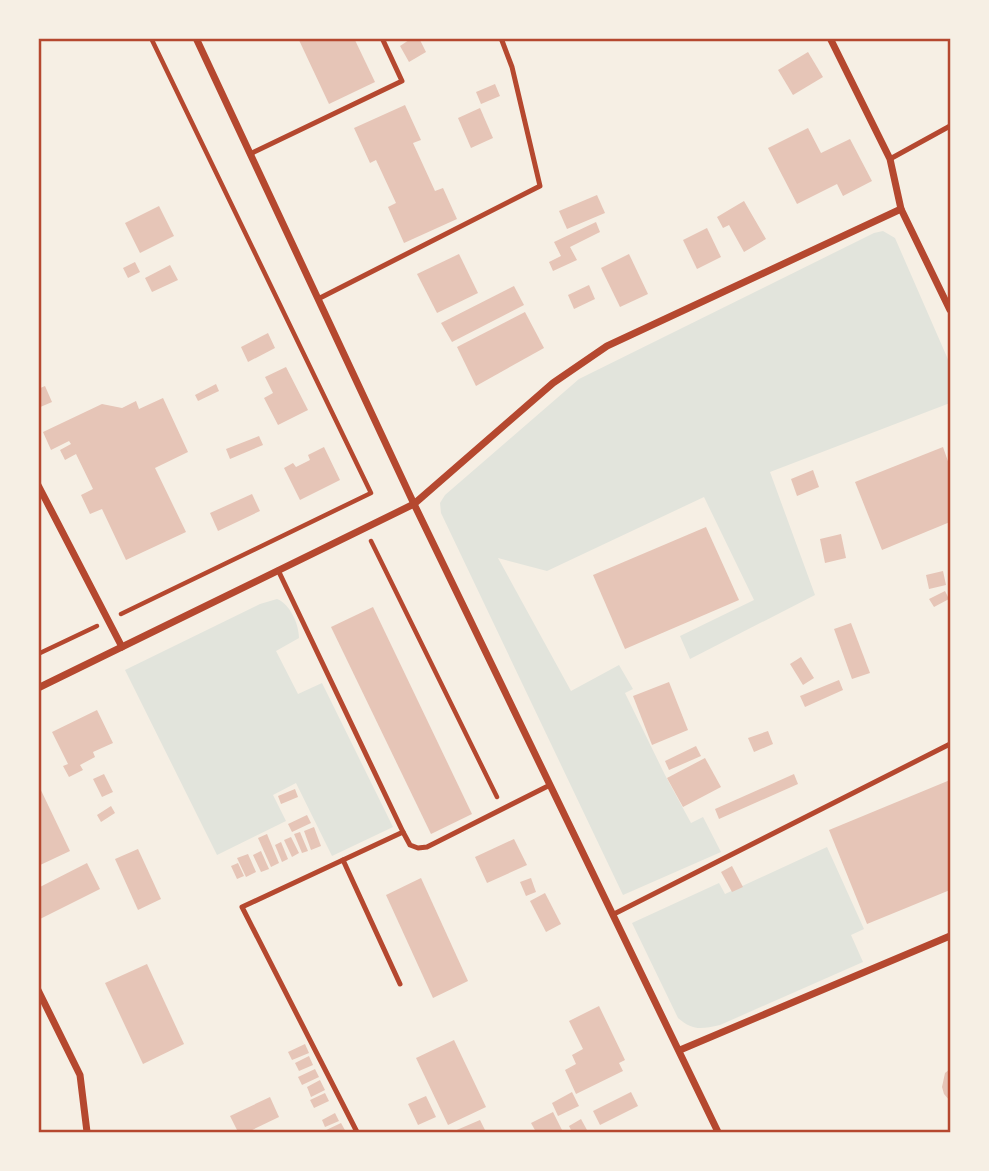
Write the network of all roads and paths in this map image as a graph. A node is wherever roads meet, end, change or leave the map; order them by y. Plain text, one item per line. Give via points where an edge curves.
1 (151, 38) edge
2 (196, 38) edge
3 (382, 38) edge
4 (501, 38) edge
5 (830, 38) edge
6 (950, 126) edge
7 (250, 154) junction
8 (890, 159) junction
9 (901, 209) junction
10 (318, 299) junction
11 (950, 310) edge
12 (38, 485) edge
13 (414, 504) junction
14 (364, 528) junction
15 (278, 570) junction
16 (108, 621) junction
17 (122, 646) junction
18 (38, 654) edge
19 (38, 688) edge
20 (950, 744) edge
21 (550, 785) junction
22 (503, 809) junction
23 (403, 832) junction
24 (343, 860) junction
25 (614, 914) junction
26 (950, 936) edge
27 (400, 984) dead end
28 (38, 990) edge
29 (680, 1050) junction
30 (87, 1132) edge
31 (358, 1132) edge
32 (718, 1132) edge

1 - 16 path via 371,493
2 - 7 street
3 - 7 lane via 402,80
4 - 10 lane via 540,186
5 - 8 street
6 - 8 lane
7 - 10 street
8 - 9 street
9 - 11 street
9 - 13 street via 607,346 553,383
10 - 13 street
12 - 16 street
13 - 14 street
13 - 21 street
14 - 15 street
14 - 22 path
15 - 17 street
15 - 23 lane
16 - 17 street
16 - 18 path
17 - 19 street
20 - 25 lane
21 - 22 lane
21 - 25 street
22 - 23 lane via 427,847 410,845
23 - 24 lane
24 - 27 lane
24 - 31 lane via 242,907
25 - 29 street
26 - 29 street
28 - 30 street via 80,1075
29 - 32 street

